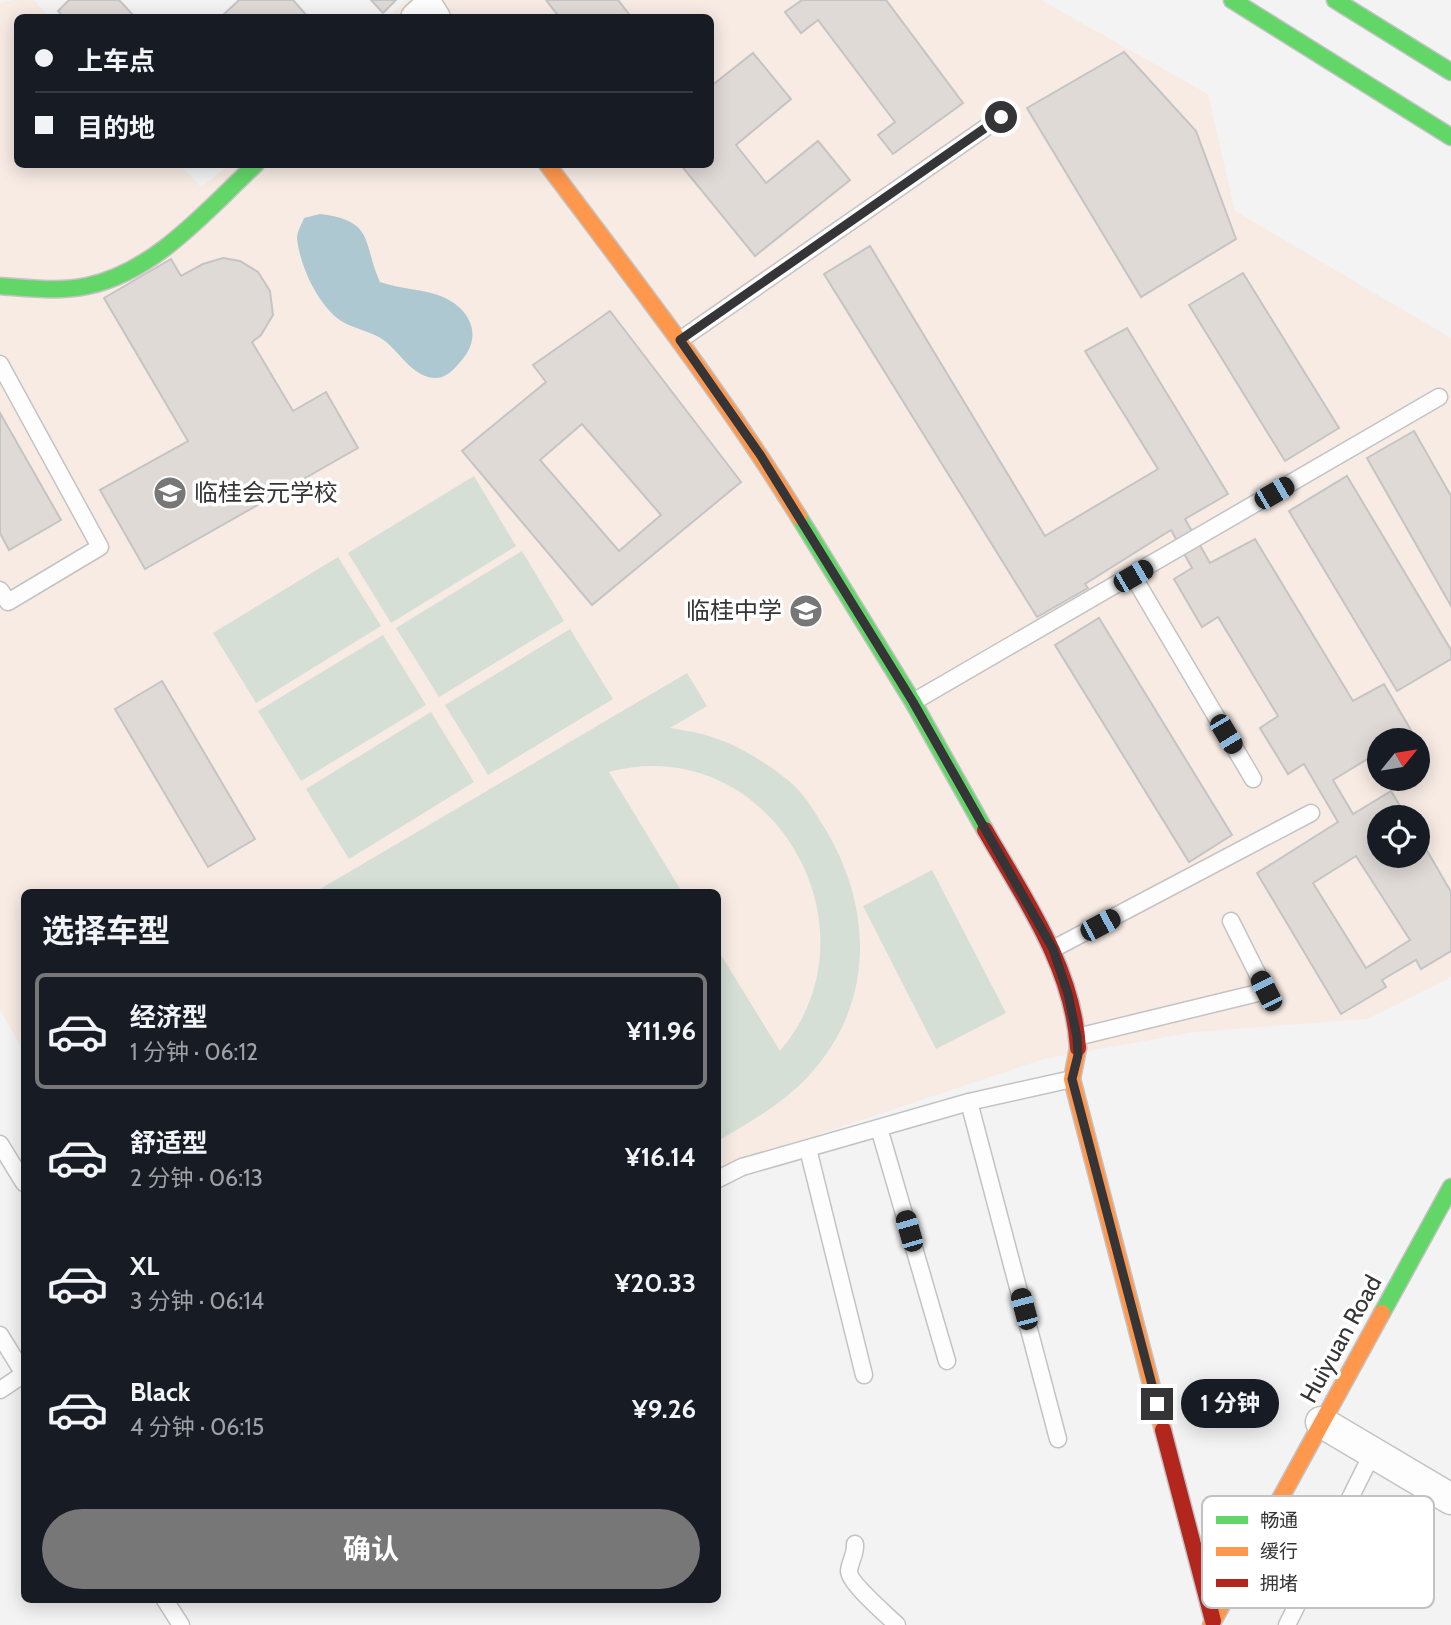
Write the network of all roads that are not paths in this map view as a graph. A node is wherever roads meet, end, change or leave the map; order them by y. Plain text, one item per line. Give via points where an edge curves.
1 (1232, 0) edge
2 (1335, 0) edge
3 (420, 14) edge
4 (432, 14) edge
5 (1451, 72) edge
6 (1001, 117) dead end
7 (1451, 137) edge
8 (252, 168) edge
9 (550, 168) edge
10 (0, 286) edge
11 (680, 340) junction
12 (0, 364) edge
13 (1439, 397) dead end
14 (1133, 576) junction
15 (0, 590) edge
16 (913, 702) junction
17 (1253, 779) dead end
18 (1311, 813) dead end
19 (1231, 921) dead end
20 (1053, 949) junction
21 (1077, 1037) junction
22 (1072, 1079) junction
23 (969, 1101) junction
24 (879, 1128) junction
25 (0, 1144) edge
26 (808, 1149) junction
27 (21, 1178) edge
28 (721, 1178) edge
29 (1451, 1187) edge
30 (0, 1335) edge
31 (947, 1361) dead end
32 (21, 1369) edge
33 (864, 1375) dead end
34 (21, 1376) edge
35 (0, 1390) edge
36 (1321, 1422) junction
37 (1058, 1439) dead end
38 (1372, 1454) junction
39 (1281, 1496) edge
40 (1351, 1496) edge
41 (1451, 1499) edge
42 (855, 1544) dead end
43 (1202, 1584) edge
44 (167, 1603) edge
45 (1295, 1608) edge
46 (181, 1625) edge
47 (897, 1625) edge
48 (1287, 1625) edge

1 - 7 street
2 - 5 street
3 - 4 street via 428,7
6 - 11 lane
8 - 10 street via 174,240 131,270 88,286
9 - 11 street
11 - 16 street via 761,456
12 - 15 lane via 100,547 8,602
13 - 14 lane
14 - 16 lane
14 - 17 lane
16 - 20 street
18 - 20 lane
19 - 21 lane via 1266,991
20 - 21 street
21 - 22 street
22 - 23 lane
22 - 43 street
23 - 24 lane
23 - 37 lane
24 - 26 lane
24 - 31 lane
25 - 27 lane
26 - 28 lane
26 - 33 lane
29 - 36 street, Huiyuan Road
30 - 32 lane
34 - 35 lane
36 - 38 street
36 - 39 street, Huiyuan Road
38 - 40 lane
38 - 41 street
42 - 47 lane via 849,1570 853,1581
44 - 46 lane
45 - 48 lane

